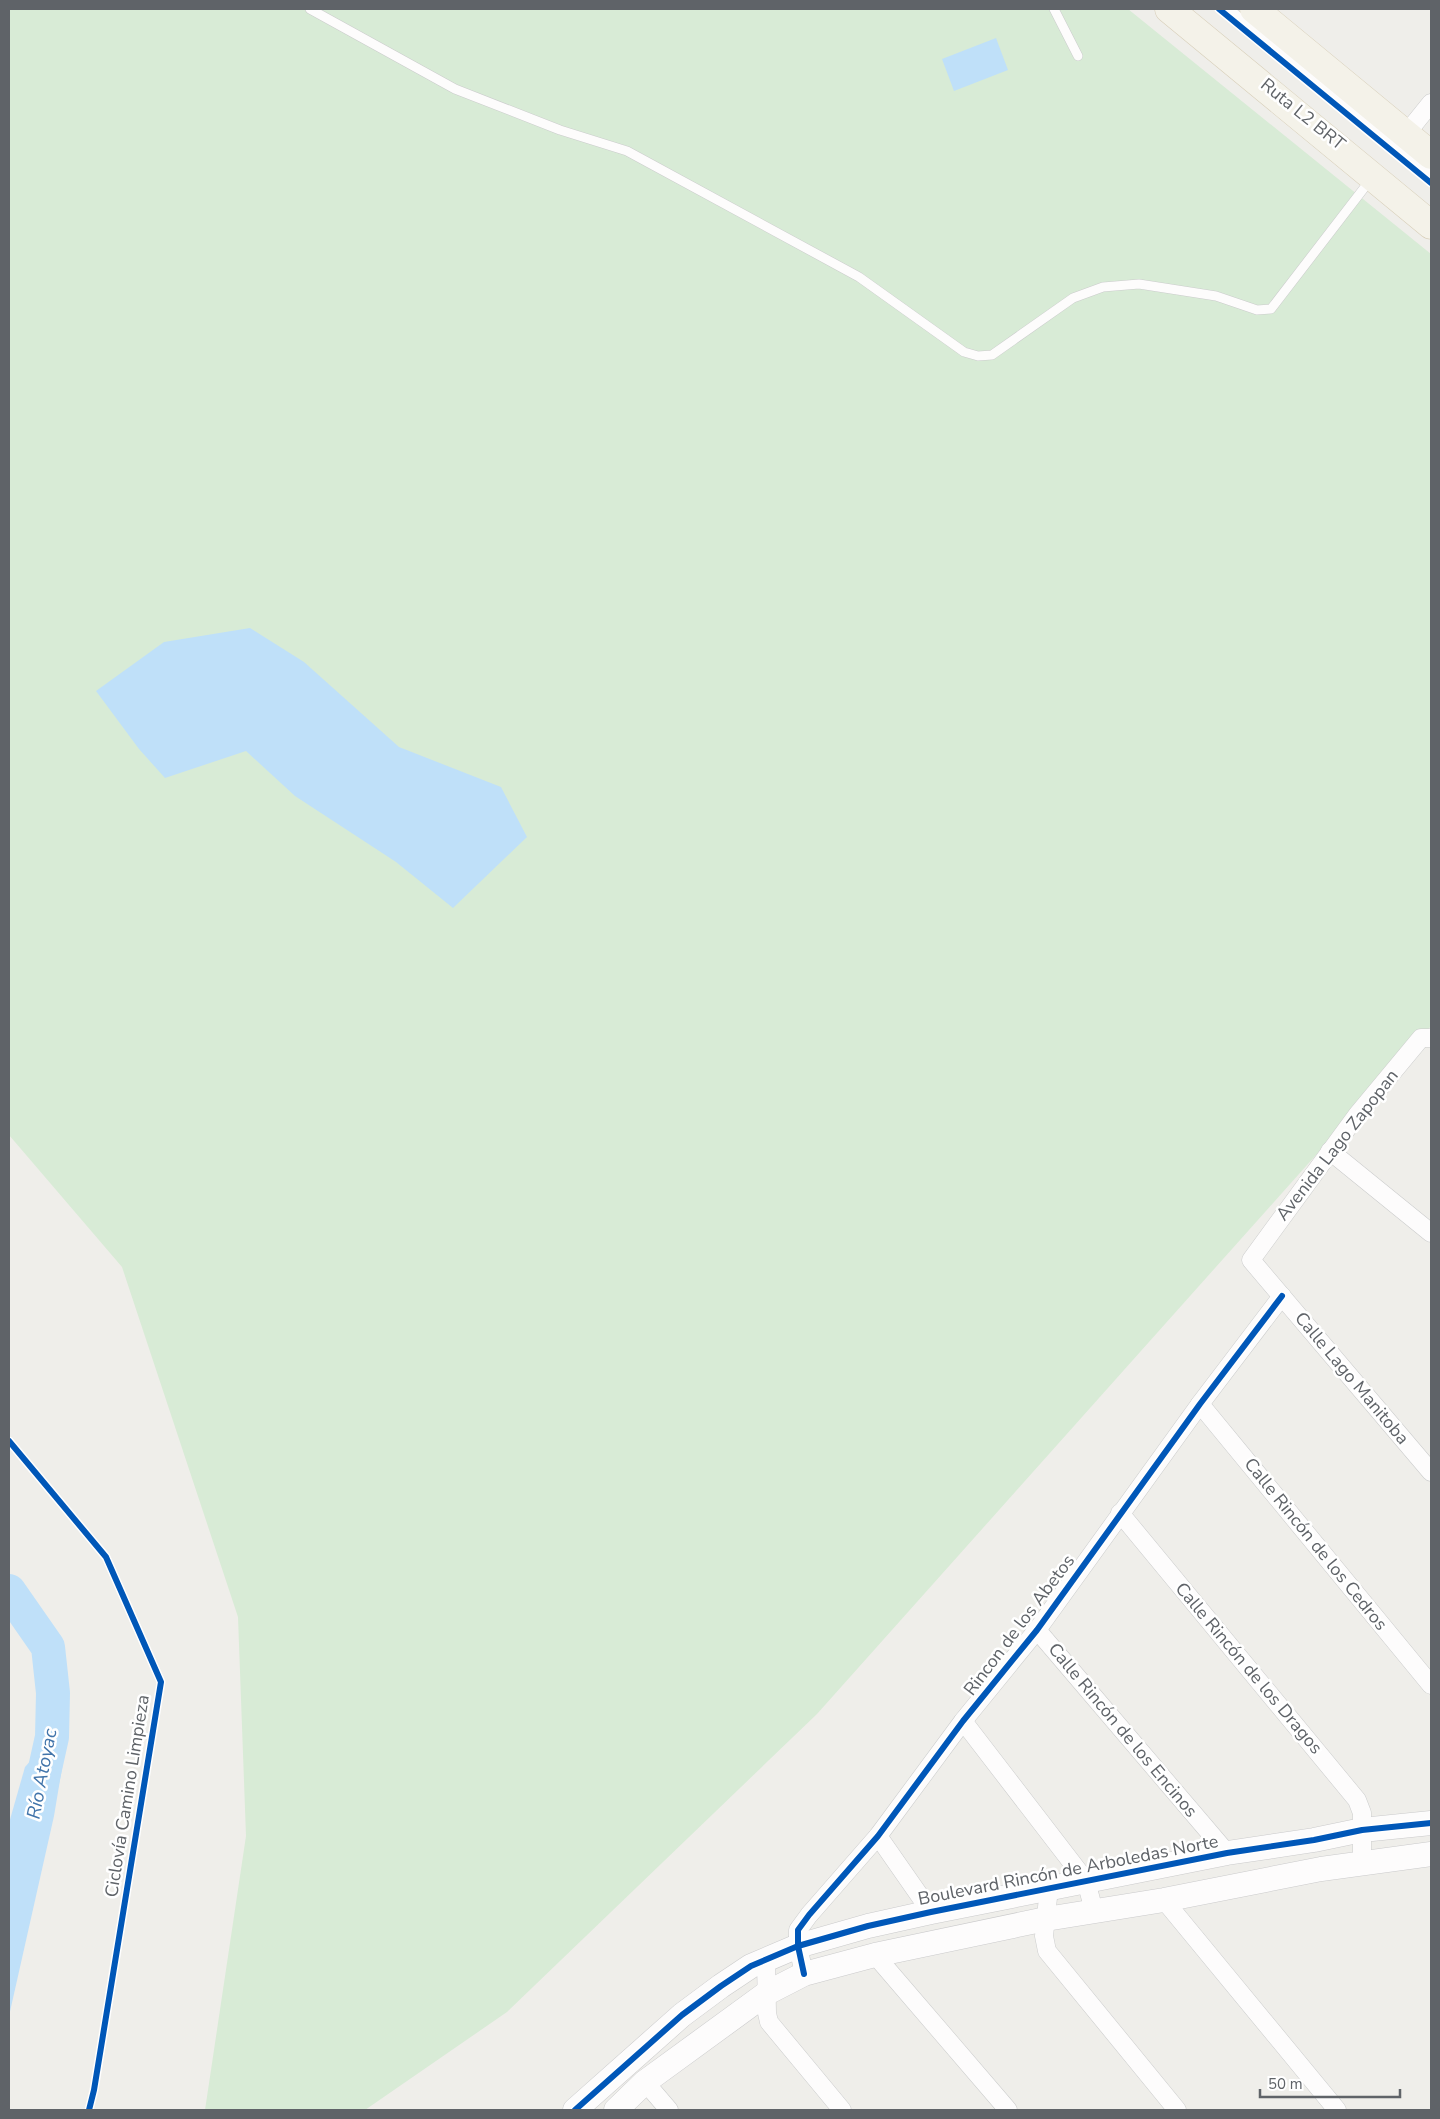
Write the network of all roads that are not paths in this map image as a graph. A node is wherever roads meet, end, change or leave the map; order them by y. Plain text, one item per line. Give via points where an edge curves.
1 (310, 9) edge
2 (1054, 9) edge
3 (1169, 9) edge
4 (1174, 9) edge
5 (1229, 9) edge
6 (1254, 9) edge
7 (1078, 56) dead end
8 (1431, 103) edge
9 (1406, 134) junction
10 (1431, 155) edge
11 (1431, 174) edge
12 (1373, 177) junction
13 (1431, 220) edge
14 (1431, 225) edge
15 (1431, 1038) edge
16 (1330, 1151) junction
17 (1431, 1233) edge
18 (1251, 1263) joint
19 (1282, 1296) junction
20 (1200, 1404) junction
21 (1431, 1472) edge
22 (1120, 1513) junction
23 (1037, 1630) junction
24 (1431, 1685) edge
25 (963, 1721) junction
26 (1431, 1823) edge
27 (1362, 1830) junction
28 (878, 1836) junction
29 (1314, 1840) junction
30 (1227, 1853) junction
31 (1431, 1854) edge
32 (1362, 1863) junction
33 (1321, 1869) junction
34 (1086, 1882) junction
35 (1049, 1888) junction
36 (1164, 1900) junction
37 (1094, 1911) junction
38 (930, 1912) junction
39 (1046, 1920) junction
40 (798, 1946) junction
41 (876, 1955) junction
42 (766, 1959) junction
43 (804, 1974) junction
44 (767, 1993) junction
45 (645, 2082) junction
46 (576, 2110) edge
47 (616, 2110) edge
48 (669, 2110) edge
49 (842, 2110) edge
50 (1008, 2110) edge
51 (1177, 2110) edge
52 (1337, 2110) edge

1 - 12 lane via 456,89 560,130 627,151 859,277 964,352 978,356 992,355 1073,298 1103,288 1139,284 1216,296 1258,310 1271,309
2 - 7 lane
3 - 12 main road
4 - 13 lane, Ruta L2 BRT
5 - 11 lane, Ruta L2 BRT
6 - 9 main road
8 - 9 street
9 - 10 main road
12 - 14 main road
15 - 16 street, Avenida Lago Zapopan via 1421,1038
16 - 17 street
16 - 18 street, Avenida Lago Zapopan via 1251,1258
18 - 19 street, Calle Lago Manitoba
19 - 20 street, Rincon de los Abetos
19 - 21 street, Calle Lago Manitoba
20 - 22 street, Rincon de los Abetos
20 - 24 street, Calle Rincón de los Cedros
22 - 23 street, Rincon de los Abetos
22 - 27 street, Calle Rincón de los Dragos via 1358,1800
23 - 25 street, Rincon de los Abetos
23 - 30 street, Calle Rincón de los Encinos
25 - 28 street, Rincon de los Abetos
25 - 34 street
26 - 27 street, Boulevard Rincón de Arboledas Norte
27 - 29 street, Boulevard Rincón de Arboledas Norte
27 - 32 street, Calle Rincón de los Dragos
28 - 38 street
28 - 40 street, Rincon de los Abetos via 798,1930
29 - 30 street, Boulevard Rincón de Arboledas Norte
29 - 33 street
30 - 34 street, Boulevard Rincón de Arboledas Norte
31 - 32 street
32 - 33 street
33 - 36 street
34 - 35 street, Boulevard Rincón de Arboledas Norte
34 - 37 street
35 - 38 street, Boulevard Rincón de Arboledas Norte
35 - 39 street
36 - 37 street
36 - 52 street
37 - 39 street
38 - 40 street, Boulevard Rincón de Arboledas Norte
39 - 41 street
39 - 51 street via 1044,1936 1047,1951
40 - 42 street, Boulevard Rincón de Arboledas Norte
40 - 43 street, Rincon de los Abetos
41 - 43 street
41 - 50 street
42 - 44 street
42 - 46 street, Boulevard Rincón de Arboledas Norte via 682,2015
43 - 44 street
44 - 45 street
44 - 49 street via 770,2022
45 - 47 street
45 - 48 street

